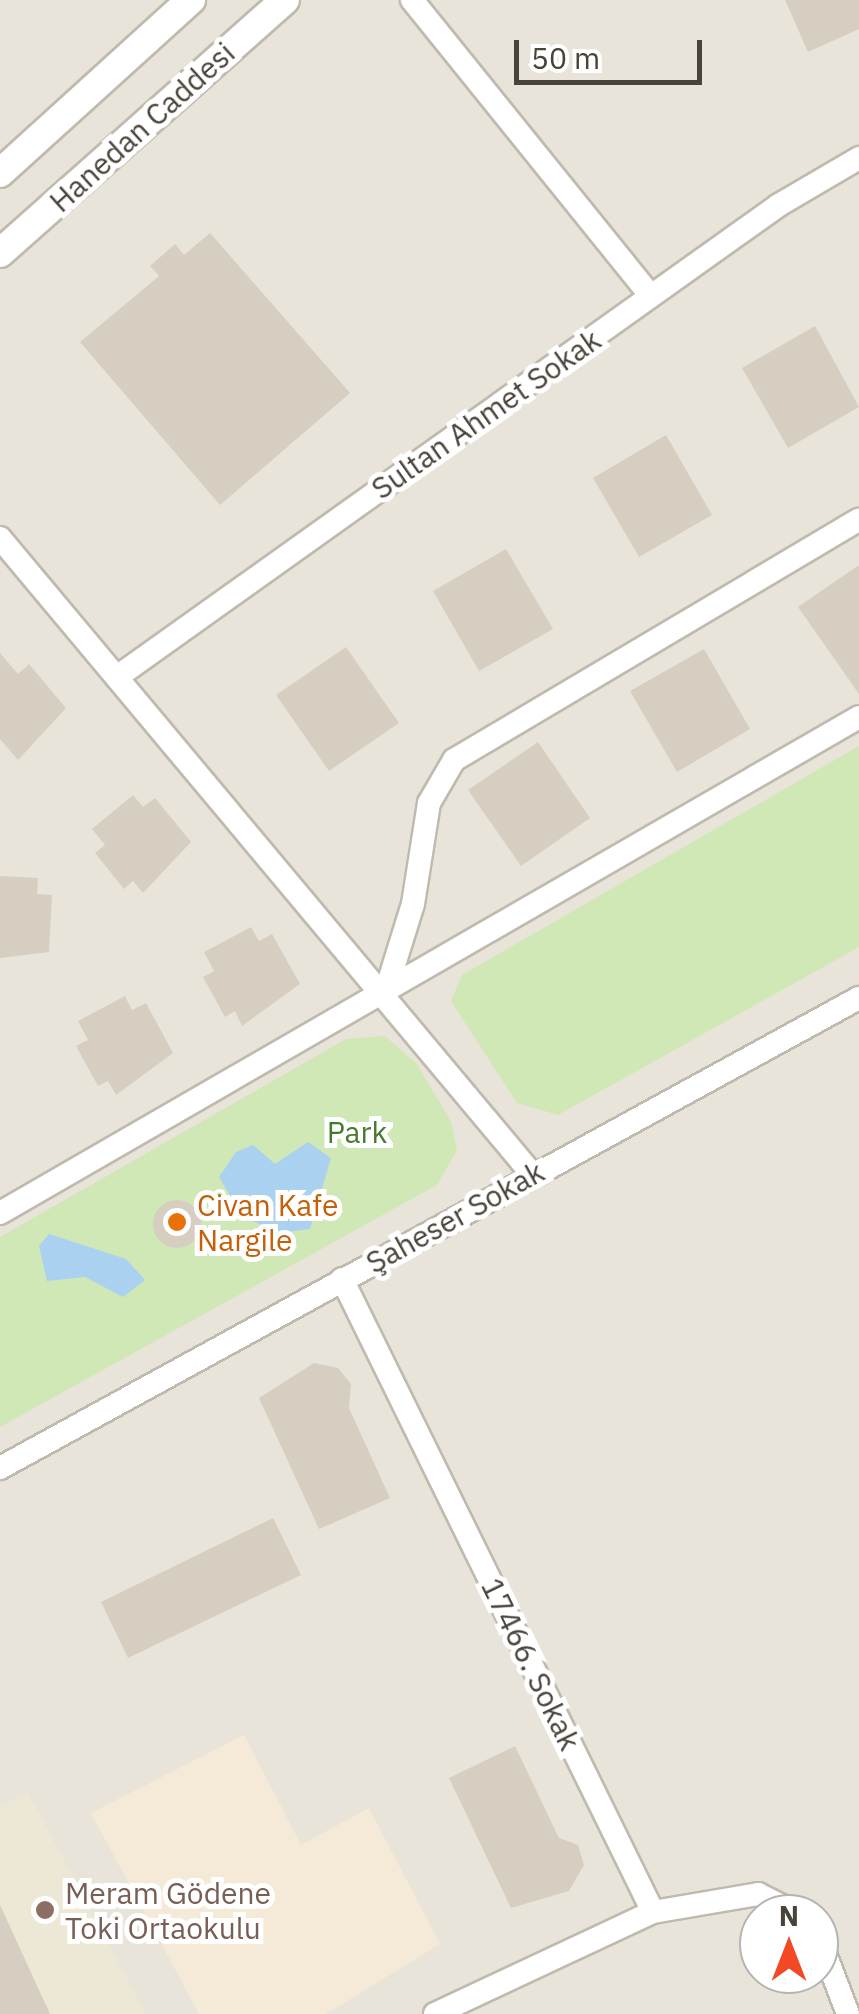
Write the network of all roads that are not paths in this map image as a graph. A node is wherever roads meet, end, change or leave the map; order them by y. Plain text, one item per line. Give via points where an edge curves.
1 (191, 0) edge
2 (285, 0) edge
3 (412, 0) edge
4 (859, 158) edge
5 (0, 173) edge
6 (0, 254) edge
7 (651, 296) junction
8 (859, 520) edge
9 (0, 538) edge
10 (116, 677) junction
11 (859, 717) edge
12 (384, 997) junction
13 (859, 998) edge
14 (532, 1174) junction
15 (0, 1213) edge
16 (342, 1279) junction
17 (0, 1468) edge
18 (739, 1897) edge
19 (653, 1912) junction
20 (839, 1990) edge
21 (435, 2014) edge
22 (848, 2014) edge

1 - 5 street, Hanedan Caddesi
2 - 6 street, Hanedan Caddesi
3 - 7 street
4 - 7 street, Sultan Ahmet Sokak
7 - 10 street, Sultan Ahmet Sokak
8 - 12 street via 454,760 428,803 413,904
9 - 10 street
10 - 12 street
11 - 12 street
12 - 14 street
12 - 15 street
13 - 14 street, Şaheser Sokak
14 - 16 street, Şaheser Sokak
16 - 17 street, Şaheser Sokak
16 - 19 street, 17466. Sokak
18 - 19 street
19 - 21 street
20 - 22 street

